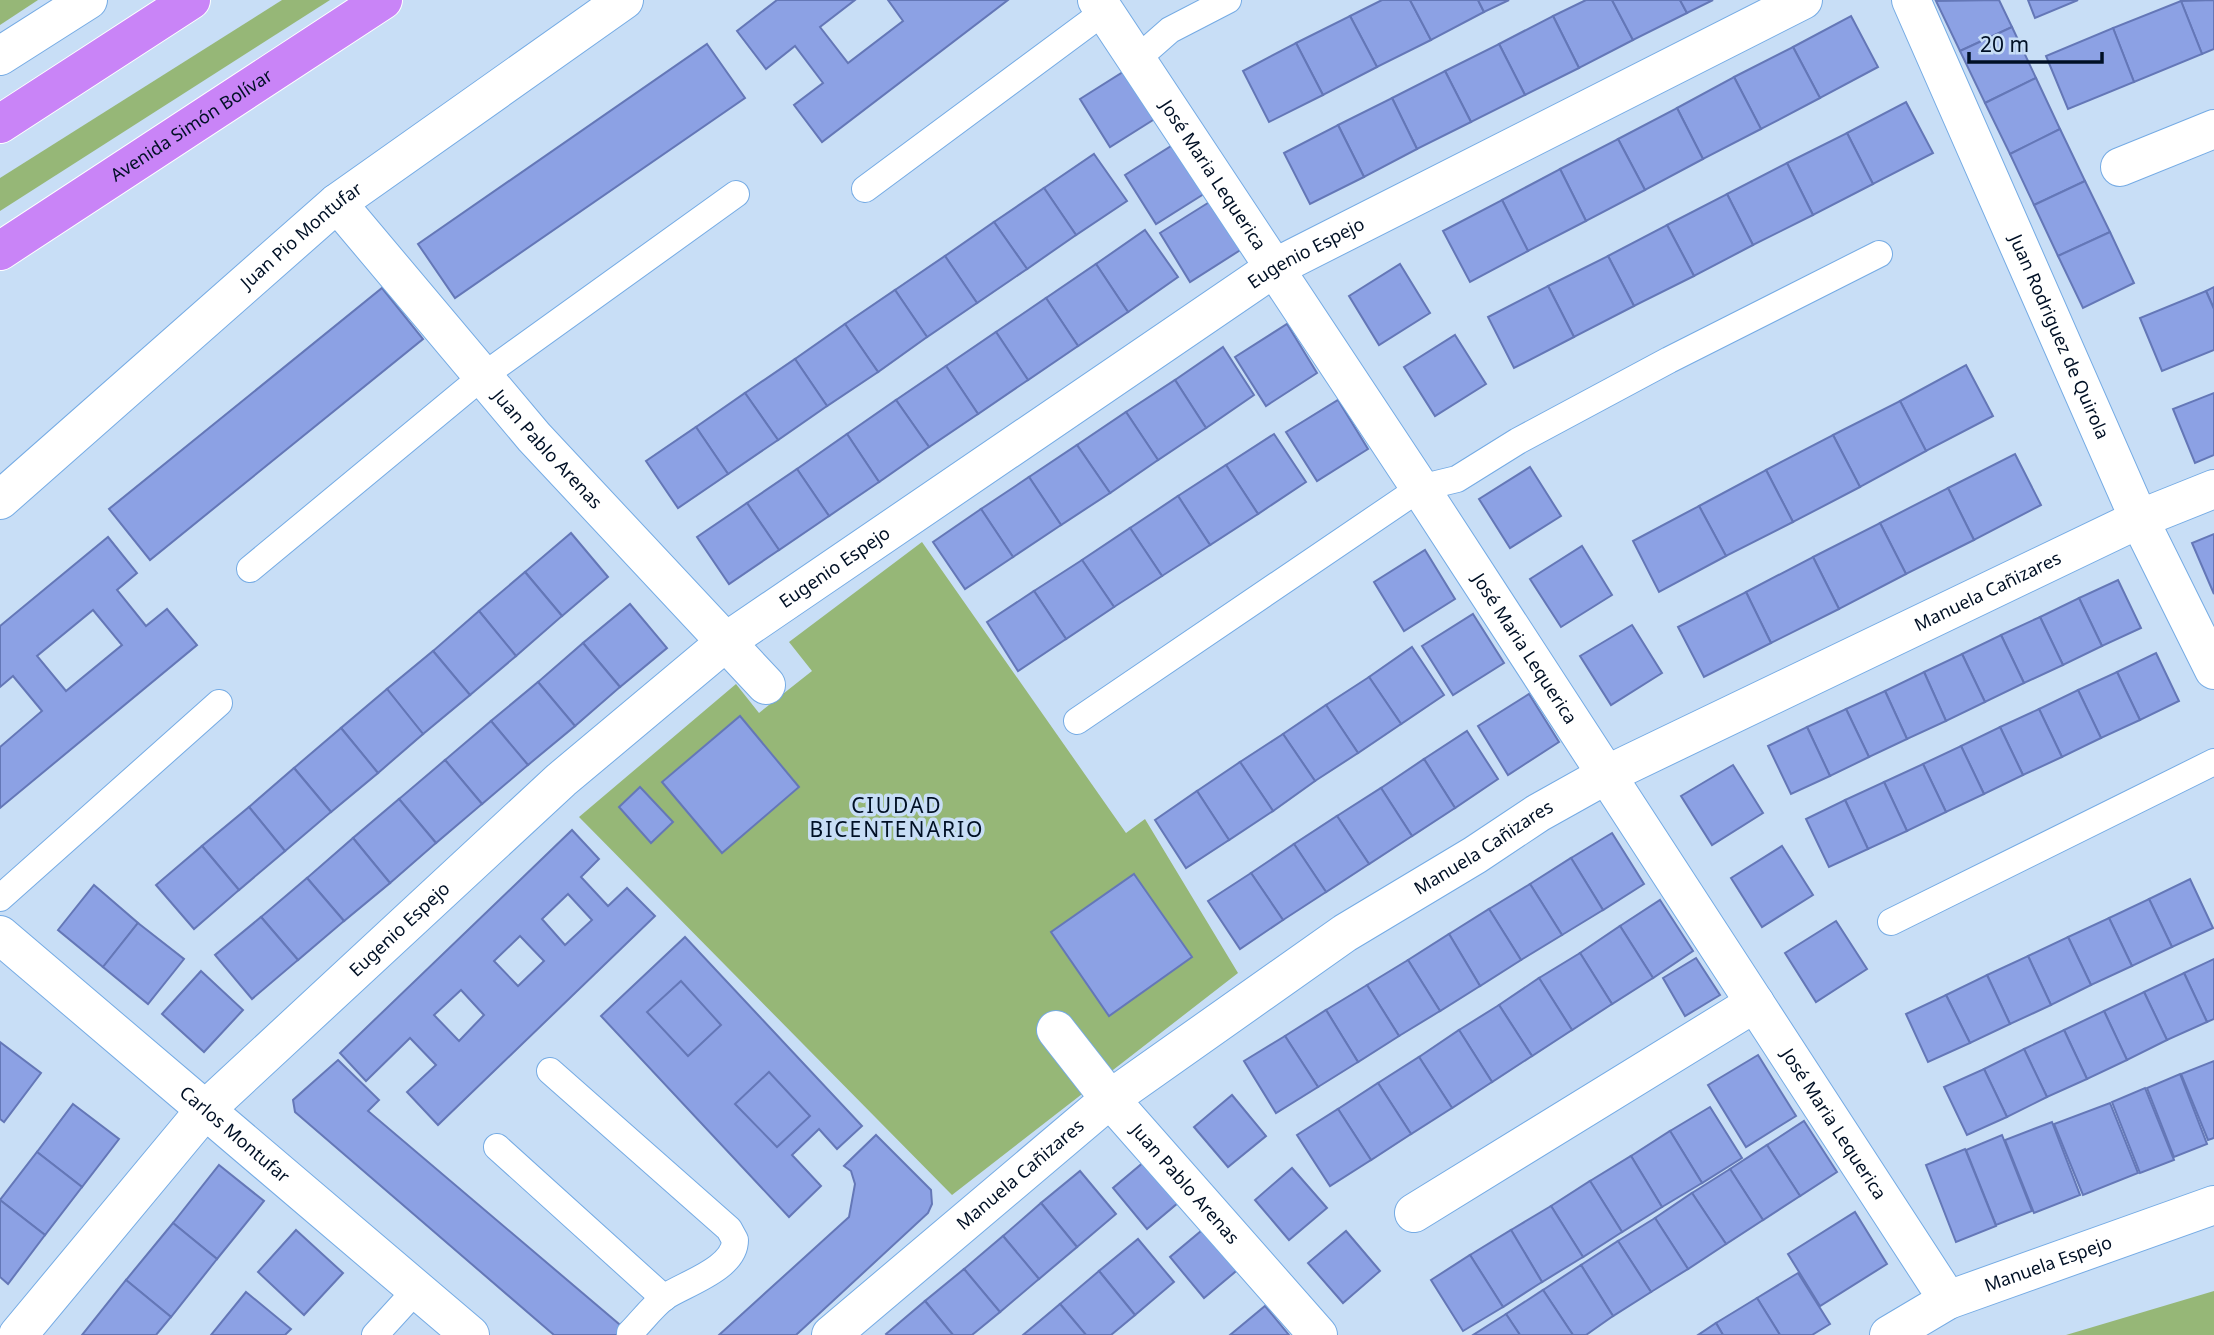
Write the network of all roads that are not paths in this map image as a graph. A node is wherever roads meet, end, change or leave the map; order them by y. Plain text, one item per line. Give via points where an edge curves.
1 (88, 0) edge
2 (191, 0) edge
3 (383, 0) edge
4 (624, 0) edge
5 (1228, 0) edge
6 (1803, 0) edge
7 (1911, 0) edge
8 (1101, 6) edge
9 (0, 56) edge
10 (1137, 59) junction
11 (0, 124) edge
12 (2214, 129) edge
13 (2120, 167) dead end
14 (865, 189) dead end
15 (736, 194) dead end
16 (337, 203) junction
17 (0, 251) edge
18 (1879, 254) dead end
19 (1274, 268) junction
20 (483, 376) junction
21 (1420, 488) junction
22 (2214, 489) edge
23 (0, 500) edge
24 (2139, 519) junction
25 (250, 569) dead end
26 (727, 642) junction
27 (2214, 670) edge
28 (766, 685) dead end
29 (219, 703) dead end
30 (1077, 721) dead end
31 (2214, 762) edge
32 (1606, 775) junction
33 (0, 898) edge
34 (1891, 922) dead end
35 (0, 935) edge
36 (1755, 1003) junction
37 (1056, 1030) dead end
38 (550, 1071) dead end
39 (1110, 1099) junction
40 (205, 1110) junction
41 (497, 1147) dead end
42 (2214, 1205) edge
43 (1414, 1213) dead end
44 (416, 1290) junction
45 (664, 1298) junction
46 (1948, 1300) junction
47 (630, 1333) dead end
48 (18, 1335) edge
49 (375, 1335) edge
50 (470, 1335) edge
51 (831, 1335) edge
52 (1318, 1335) edge
53 (1889, 1335) edge

1 - 9 street
2 - 11 highway
3 - 17 highway, Avenida Simón Bolívar
4 - 16 street, Juan Pio Montufar
5 - 10 lane via 1170,30
6 - 19 street, Eugenio Espejo
7 - 24 street, Juan Rodriguez de Quirola
8 - 10 street, José Maria Lequerica
8 - 14 lane
10 - 19 street, José Maria Lequerica
12 - 13 street
15 - 20 lane
16 - 20 street, Juan Pablo Arenas
16 - 23 street, Juan Pio Montufar
18 - 21 lane via 1657,366 1457,478
19 - 21 street, José Maria Lequerica
19 - 26 street, Eugenio Espejo
20 - 25 lane
20 - 26 street, Juan Pablo Arenas via 534,437
21 - 30 lane
21 - 32 street, José Maria Lequerica
22 - 24 street, Manuela Cañizares
24 - 27 street, Juan Rodriguez de Quirola
24 - 32 street, Manuela Cañizares
26 - 28 street, Juan Pablo Arenas
26 - 40 street, Eugenio Espejo via 561,779
29 - 33 lane
31 - 34 lane
32 - 36 street, José Maria Lequerica
32 - 39 street, Manuela Cañizares via 1345,933
35 - 40 street, Carlos Montufar
36 - 43 street
36 - 46 street, José Maria Lequerica
37 - 39 street, Juan Pablo Arenas
38 - 45 lane via 733,1235 732,1253 719,1266
39 - 51 street, Manuela Cañizares
39 - 52 street, Juan Pablo Arenas
40 - 44 street, Carlos Montufar
40 - 48 street, Eugenio Espejo
41 - 45 lane
42 - 46 street, Manuela Espejo
44 - 49 lane
44 - 50 street, Carlos Montufar
45 - 47 lane
46 - 53 street, Manuela Espejo

